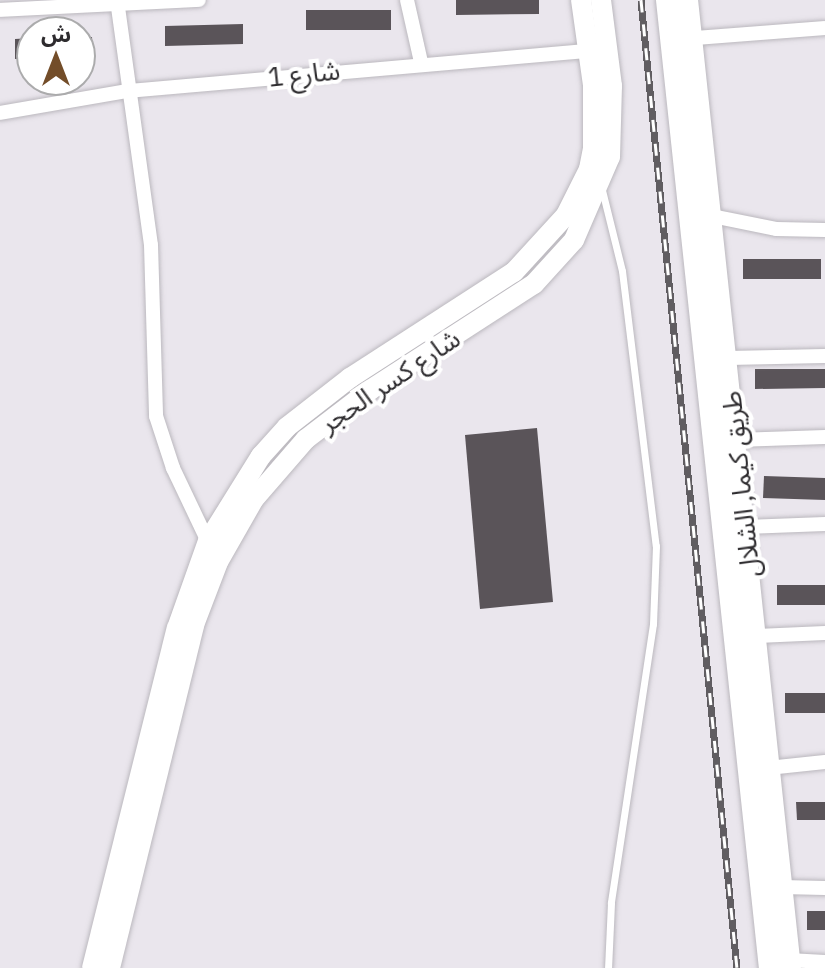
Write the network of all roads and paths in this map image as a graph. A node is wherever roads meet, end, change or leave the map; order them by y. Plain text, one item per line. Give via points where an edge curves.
1 (199, 0) edge
2 (407, 0) edge
3 (581, 0) edge
4 (601, 0) edge
5 (668, 0) edge
6 (686, 0) edge
7 (118, 3) edge
8 (0, 10) edge
9 (825, 28) edge
10 (683, 39) junction
11 (599, 50) junction
12 (421, 62) junction
13 (128, 91) junction
14 (0, 113) edge
15 (589, 169) junction
16 (601, 186) junction
17 (712, 216) junction
18 (825, 230) edge
19 (825, 356) edge
20 (728, 358) junction
21 (825, 437) edge
22 (736, 440) junction
23 (825, 524) edge
24 (745, 527) junction
25 (208, 541) junction
26 (218, 562) junction
27 (825, 633) edge
28 (757, 636) junction
29 (761, 757) junction
30 (153, 758) junction
31 (825, 762) edge
32 (130, 842) junction
33 (781, 887) junction
34 (825, 888) edge
35 (825, 962) edge
36 (783, 965) edge
37 (92, 968) edge
38 (110, 968) edge
39 (608, 968) edge

1 - 7 street
2 - 12 street
3 - 11 main road, شارع كسر الحجر
4 - 11 main road, شارع كسر الحجر
5 - 10 highway, طريق كيما, الشلال
6 - 10 highway, طريق كيما, الشلال
7 - 8 street
7 - 13 street
9 - 10 street
10 - 17 highway, طريق كيما, الشلال
10 - 29 highway, طريق كيما, الشلال
11 - 12 street, شارع 1
11 - 15 main road, شارع كسر الحجر
11 - 16 main road, شارع كسر الحجر via 612,141
12 - 13 street, شارع 1
13 - 14 street, شارع 1
13 - 25 street via 151,245 156,416 173,468
15 - 16 main road
15 - 25 main road, شارع كسر الحجر via 551,237 514,272 350,378 287,427 253,467
16 - 26 main road, شارع كسر الحجر via 574,240 534,284 370,390 306,439 254,499
16 - 39 lane via 622,271 656,546 653,624 611,903
17 - 18 street via 776,229
17 - 20 highway, طريق كيما, الشلال
19 - 20 street
20 - 22 highway, طريق كيما, الشلال
21 - 22 street
22 - 24 highway, طريق كيما, الشلال
23 - 24 street
24 - 28 highway, طريق كيما, الشلال
25 - 26 street
25 - 30 main road, شارع كسر الحجر via 181,613
26 - 30 main road, شارع كسر الحجر
27 - 28 street
28 - 29 highway, طريق كيما, الشلال
29 - 31 street
29 - 33 highway, طريق كيما, الشلال
29 - 36 highway, طريق كيما, الشلال
30 - 32 main road, شارع كسر الحجر
32 - 37 main road, شارع كسر الحجر
32 - 38 main road, شارع كسر الحجر
33 - 34 street
33 - 36 highway, طريق كيما, الشلال
35 - 36 street

